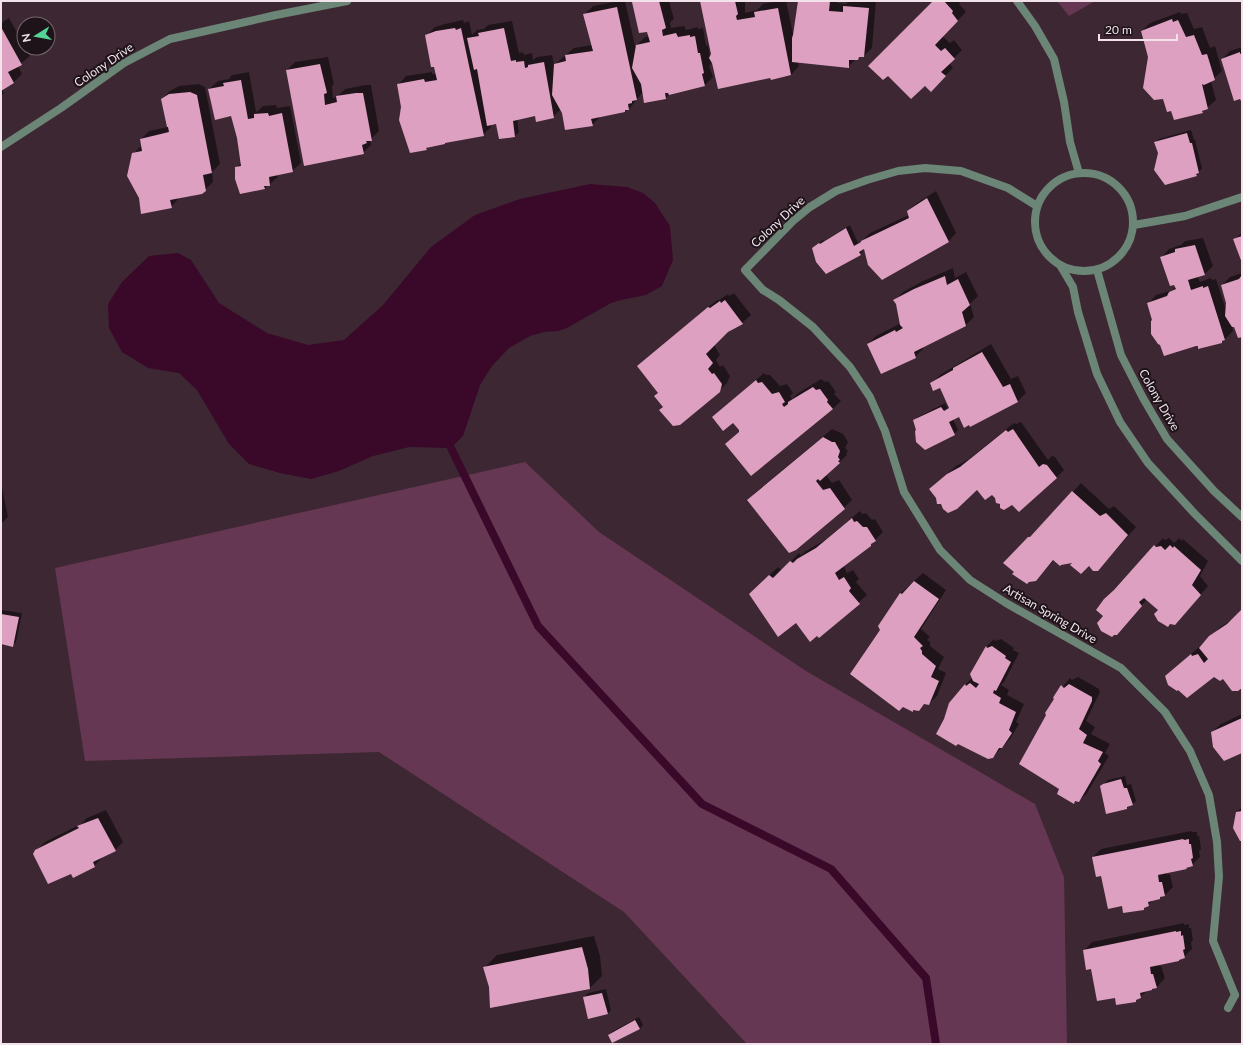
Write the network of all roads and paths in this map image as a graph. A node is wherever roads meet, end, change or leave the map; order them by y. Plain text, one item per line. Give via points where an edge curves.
1 (348, 1) edge
2 (1017, 1) edge
3 (1, 147) edge
4 (1079, 173) junction
5 (1242, 197) edge
6 (1037, 206) junction
7 (1134, 225) junction
8 (1060, 265) junction
9 (1097, 270) junction
10 (763, 290) joint
11 (1242, 517) edge
12 (1242, 561) edge
13 (1239, 996) edge
14 (1228, 1008) dead end

1 - 3 street, Colony Drive via 170,39 124,63 62,108
2 - 4 street via 1054,59 1070,142
4 - 6 street via 1055,182 1044,192
4 - 7 street via 1099,174 1114,182 1125,194 1132,209
5 - 7 street via 1184,216
6 - 8 street via 1034,221 1036,236 1043,250
6 - 10 street, Colony Drive via 1008,188 961,171 924,168 898,171 867,180 836,191 810,207 745,270
7 - 9 street via 1131,240 1123,254 1112,264
8 - 9 street via 1082,272
8 - 12 street via 1073,287 1097,374 1120,422 1148,463
9 - 11 street, Colony Drive via 1121,355 1167,439 1214,491
10 - 13 street, Artisan Spring Drive via 813,327 850,367 870,397 885,431 904,492 940,550 970,580 1121,668 1165,712 1190,751 1209,795 1217,842 1219,877 1213,941
13 - 14 street

